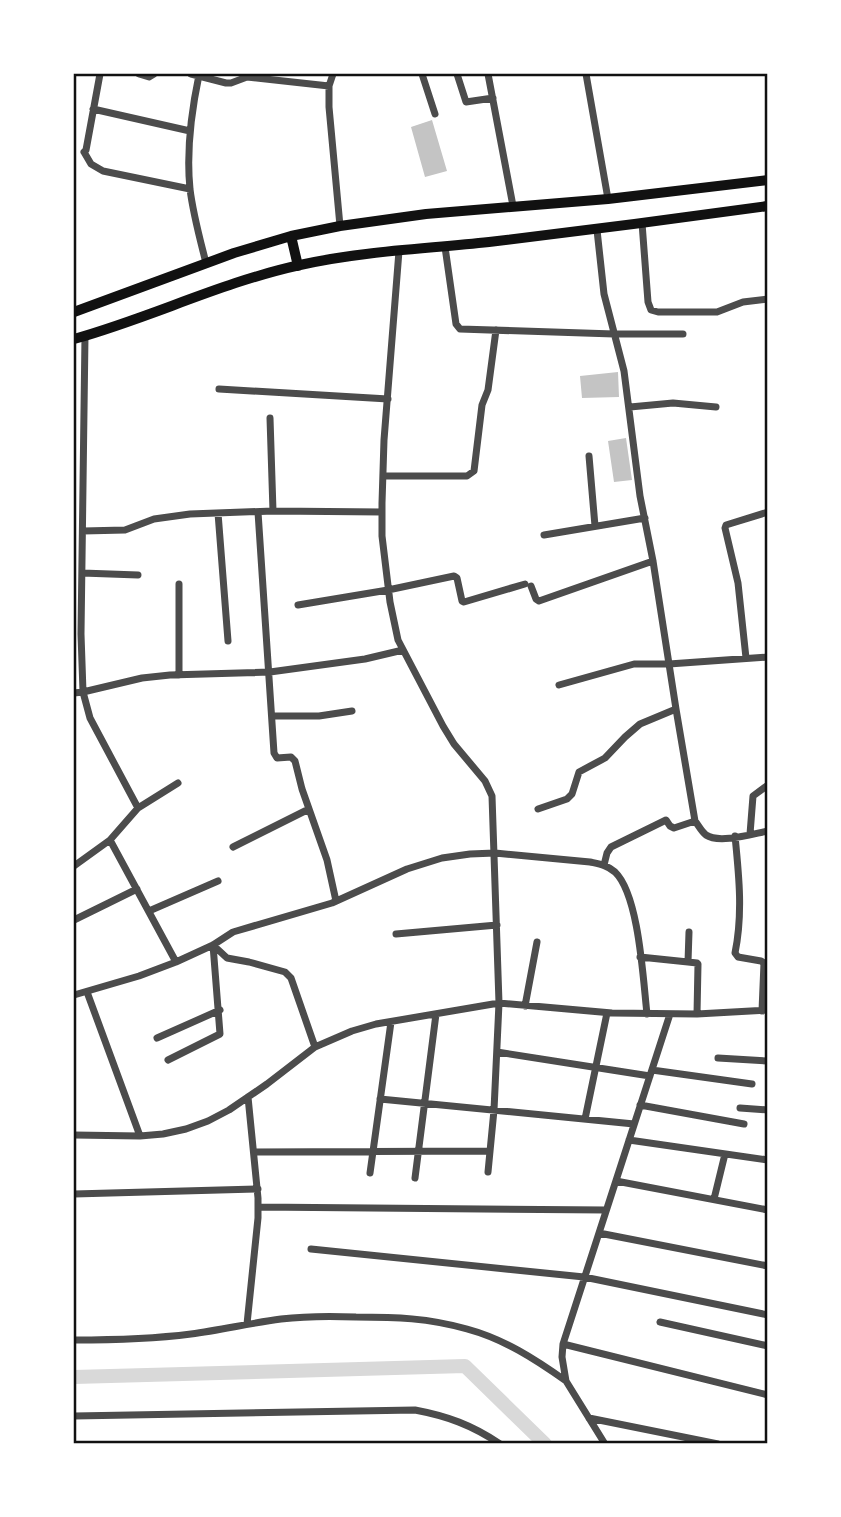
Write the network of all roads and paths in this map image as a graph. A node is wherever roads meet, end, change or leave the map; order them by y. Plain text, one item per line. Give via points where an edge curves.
1 (100, 74) edge
2 (139, 74) edge
3 (154, 74) edge
4 (195, 74) edge
5 (332, 74) edge
6 (422, 74) edge
7 (457, 74) edge
8 (488, 74) edge
9 (586, 74) edge
10 (242, 76) edge
11 (329, 86) junction
12 (493, 98) junction
13 (93, 109) junction
14 (435, 114) dead end
15 (190, 131) junction
16 (74, 152) edge
17 (84, 152) junction
18 (768, 180) edge
19 (190, 189) junction
20 (608, 199) junction
21 (513, 206) junction
22 (768, 206) edge
23 (642, 223) junction
24 (340, 226) junction
25 (597, 230) junction
26 (291, 236) junction
27 (445, 247) junction
28 (399, 251) junction
29 (206, 263) junction
30 (298, 265) junction
31 (768, 299) edge
32 (74, 312) edge
33 (496, 330) junction
34 (614, 334) junction
35 (682, 334) dead end
36 (85, 336) junction
37 (74, 339) edge
38 (219, 389) dead end
39 (388, 399) junction
40 (630, 407) junction
41 (716, 407) dead end
42 (270, 418) dead end
43 (589, 456) dead end
44 (383, 476) junction
45 (273, 511) junction
46 (258, 512) junction
47 (382, 512) junction
48 (768, 512) edge
49 (218, 513) junction
50 (645, 518) junction
51 (595, 526) junction
52 (83, 531) junction
53 (544, 535) dead end
54 (653, 561) junction
55 (82, 573) junction
56 (138, 575) dead end
57 (179, 584) dead end
58 (388, 590) junction
59 (78, 592) edge
60 (298, 605) dead end
61 (228, 641) dead end
62 (403, 650) junction
63 (768, 657) edge
64 (746, 658) junction
65 (669, 664) junction
66 (270, 672) junction
67 (179, 675) junction
68 (559, 685) dead end
69 (83, 692) junction
70 (74, 693) edge
71 (676, 709) junction
72 (352, 711) dead end
73 (272, 716) junction
74 (178, 783) dead end
75 (768, 785) edge
76 (138, 808) junction
77 (309, 809) junction
78 (538, 809) dead end
79 (695, 821) junction
80 (768, 831) edge
81 (750, 834) junction
82 (735, 836) junction
83 (110, 839) junction
84 (233, 847) dead end
85 (495, 853) junction
86 (604, 864) junction
87 (74, 866) edge
88 (218, 881) dead end
89 (137, 889) junction
90 (336, 901) junction
91 (149, 911) junction
92 (74, 920) edge
93 (497, 925) junction
94 (689, 932) dead end
95 (396, 934) dead end
96 (537, 942) dead end
97 (213, 945) junction
98 (640, 957) junction
99 (176, 962) junction
100 (688, 962) junction
101 (87, 992) junction
102 (74, 996) edge
103 (499, 1003) junction
104 (525, 1006) junction
105 (220, 1010) junction
106 (765, 1011) edge
107 (607, 1013) junction
108 (436, 1014) junction
109 (647, 1014) junction
110 (670, 1014) junction
111 (697, 1014) junction
112 (391, 1022) junction
113 (158, 1038) dead end
114 (316, 1046) junction
115 (497, 1052) junction
116 (718, 1058) dead end
117 (168, 1060) dead end
118 (768, 1061) edge
119 (596, 1067) junction
120 (651, 1073) junction
121 (752, 1084) dead end
122 (248, 1097) junction
123 (380, 1099) junction
124 (425, 1104) junction
125 (640, 1105) junction
126 (740, 1108) dead end
127 (494, 1110) junction
128 (768, 1110) edge
129 (585, 1119) junction
130 (634, 1124) junction
131 (744, 1124) dead end
132 (74, 1135) edge
133 (140, 1136) junction
134 (629, 1140) junction
135 (490, 1150) junction
136 (373, 1151) junction
137 (418, 1151) junction
138 (254, 1152) junction
139 (725, 1154) junction
140 (768, 1160) edge
141 (488, 1172) dead end
142 (370, 1173) dead end
143 (415, 1178) dead end
144 (616, 1181) junction
145 (258, 1189) junction
146 (74, 1194) edge
147 (714, 1199) junction
148 (258, 1207) junction
149 (606, 1210) junction
150 (768, 1210) edge
151 (599, 1233) junction
152 (311, 1249) dead end
153 (768, 1266) edge
154 (584, 1277) junction
155 (768, 1315) edge
156 (660, 1322) dead end
157 (247, 1324) junction
158 (74, 1340) edge
159 (563, 1344) junction
160 (768, 1346) edge
161 (566, 1381) junction
162 (768, 1395) edge
163 (74, 1416) edge
164 (589, 1418) junction
165 (500, 1444) edge
166 (605, 1444) edge
167 (718, 1444) edge

1 - 13 street
2 - 3 street
4 - 10 street via 226,83
4 - 15 street
5 - 11 street
6 - 14 street
7 - 12 street via 466,102
8 - 12 street
9 - 20 street
10 - 11 street
11 - 24 street
12 - 21 street
13 - 15 street
13 - 17 street
15 - 19 street
16 - 17 street
17 - 19 street via 97,169
18 - 20 main road
19 - 29 street
20 - 21 main road
21 - 24 main road
22 - 23 main road
23 - 25 main road
23 - 31 street via 651,310 717,312
24 - 26 main road
25 - 27 main road
25 - 34 street
26 - 29 main road
26 - 30 main road
27 - 28 main road
27 - 33 street via 457,327
28 - 30 main road
28 - 39 street
29 - 32 main road
30 - 36 main road
33 - 34 street
33 - 44 street via 474,471 467,476
34 - 35 street
34 - 40 street
36 - 37 main road
36 - 52 street
38 - 39 street
39 - 44 street
40 - 41 street via 673,403
40 - 50 street
42 - 45 street
43 - 51 street
44 - 47 street
45 - 46 street
45 - 47 street
46 - 49 street
46 - 66 street
47 - 58 street
48 - 64 street via 724,528 738,583
49 - 52 street via 156,519 127,530
49 - 61 street
50 - 51 street
50 - 54 street
51 - 53 street
52 - 55 street
54 - 58 street via 539,601 528,585 464,602 456,576
54 - 65 street
55 - 56 street
55 - 59 street
57 - 67 street
58 - 60 street
58 - 62 street
59 - 69 street
62 - 66 street
62 - 85 street via 454,744 489,788
63 - 64 street
64 - 65 street
65 - 68 street via 634,664
65 - 71 street
66 - 67 street
66 - 73 street
67 - 69 street
69 - 70 street
69 - 76 street via 90,718
71 - 78 street via 640,724 605,758 579,772 568,799
71 - 79 street
72 - 73 street
73 - 77 street via 274,755 294,759
74 - 76 street
75 - 81 street via 753,796
76 - 83 street
77 - 84 street
77 - 90 street
79 - 82 street via 713,838
79 - 86 street via 674,828 666,820 611,847
80 - 81 street
81 - 82 street
82 - 106 street via 741,914 735,953 764,964
83 - 87 street
83 - 89 street
85 - 86 street
85 - 90 street via 442,858
85 - 93 street
86 - 98 street via 627,890
88 - 91 street
89 - 91 street
89 - 92 street
90 - 97 street via 233,932
91 - 99 street
93 - 95 street
93 - 103 street
94 - 100 street
96 - 104 street
97 - 99 street
97 - 105 street
97 - 114 street via 227,958 285,972
98 - 100 street
98 - 109 street
99 - 101 street
100 - 111 street via 698,964
101 - 102 street
101 - 133 street
103 - 104 street
103 - 108 street
103 - 115 street
104 - 107 street
105 - 113 street
105 - 117 street via 218,1036
106 - 111 street
107 - 109 street
107 - 119 street
108 - 112 street
108 - 124 street
109 - 110 street
110 - 111 street
110 - 120 street
112 - 114 street
112 - 123 street
114 - 122 street
115 - 119 street
115 - 127 street
116 - 118 street
119 - 120 street
119 - 129 street
120 - 121 street
120 - 125 street
122 - 133 street via 186,1129
122 - 138 street
123 - 124 street
123 - 136 street
124 - 127 street
124 - 137 street
125 - 130 street
125 - 131 street
126 - 128 street
127 - 129 street
127 - 135 street
129 - 130 street
130 - 134 street
132 - 133 street
134 - 139 street
134 - 144 street
135 - 137 street
135 - 141 street
136 - 137 street
136 - 138 street
136 - 142 street
137 - 143 street
138 - 145 street
139 - 140 street
139 - 147 street
144 - 147 street
144 - 149 street
145 - 146 street
145 - 148 street
147 - 150 street
148 - 149 street
148 - 157 street
149 - 151 street
151 - 153 street
151 - 154 street
152 - 154 street
154 - 155 street
154 - 159 street
156 - 160 street
157 - 158 street via 155,1338
157 - 161 street via 322,1316 433,1321 503,1343
159 - 161 street
159 - 162 street
161 - 164 street
163 - 165 street via 415,1410 465,1423
164 - 166 street
164 - 167 street

